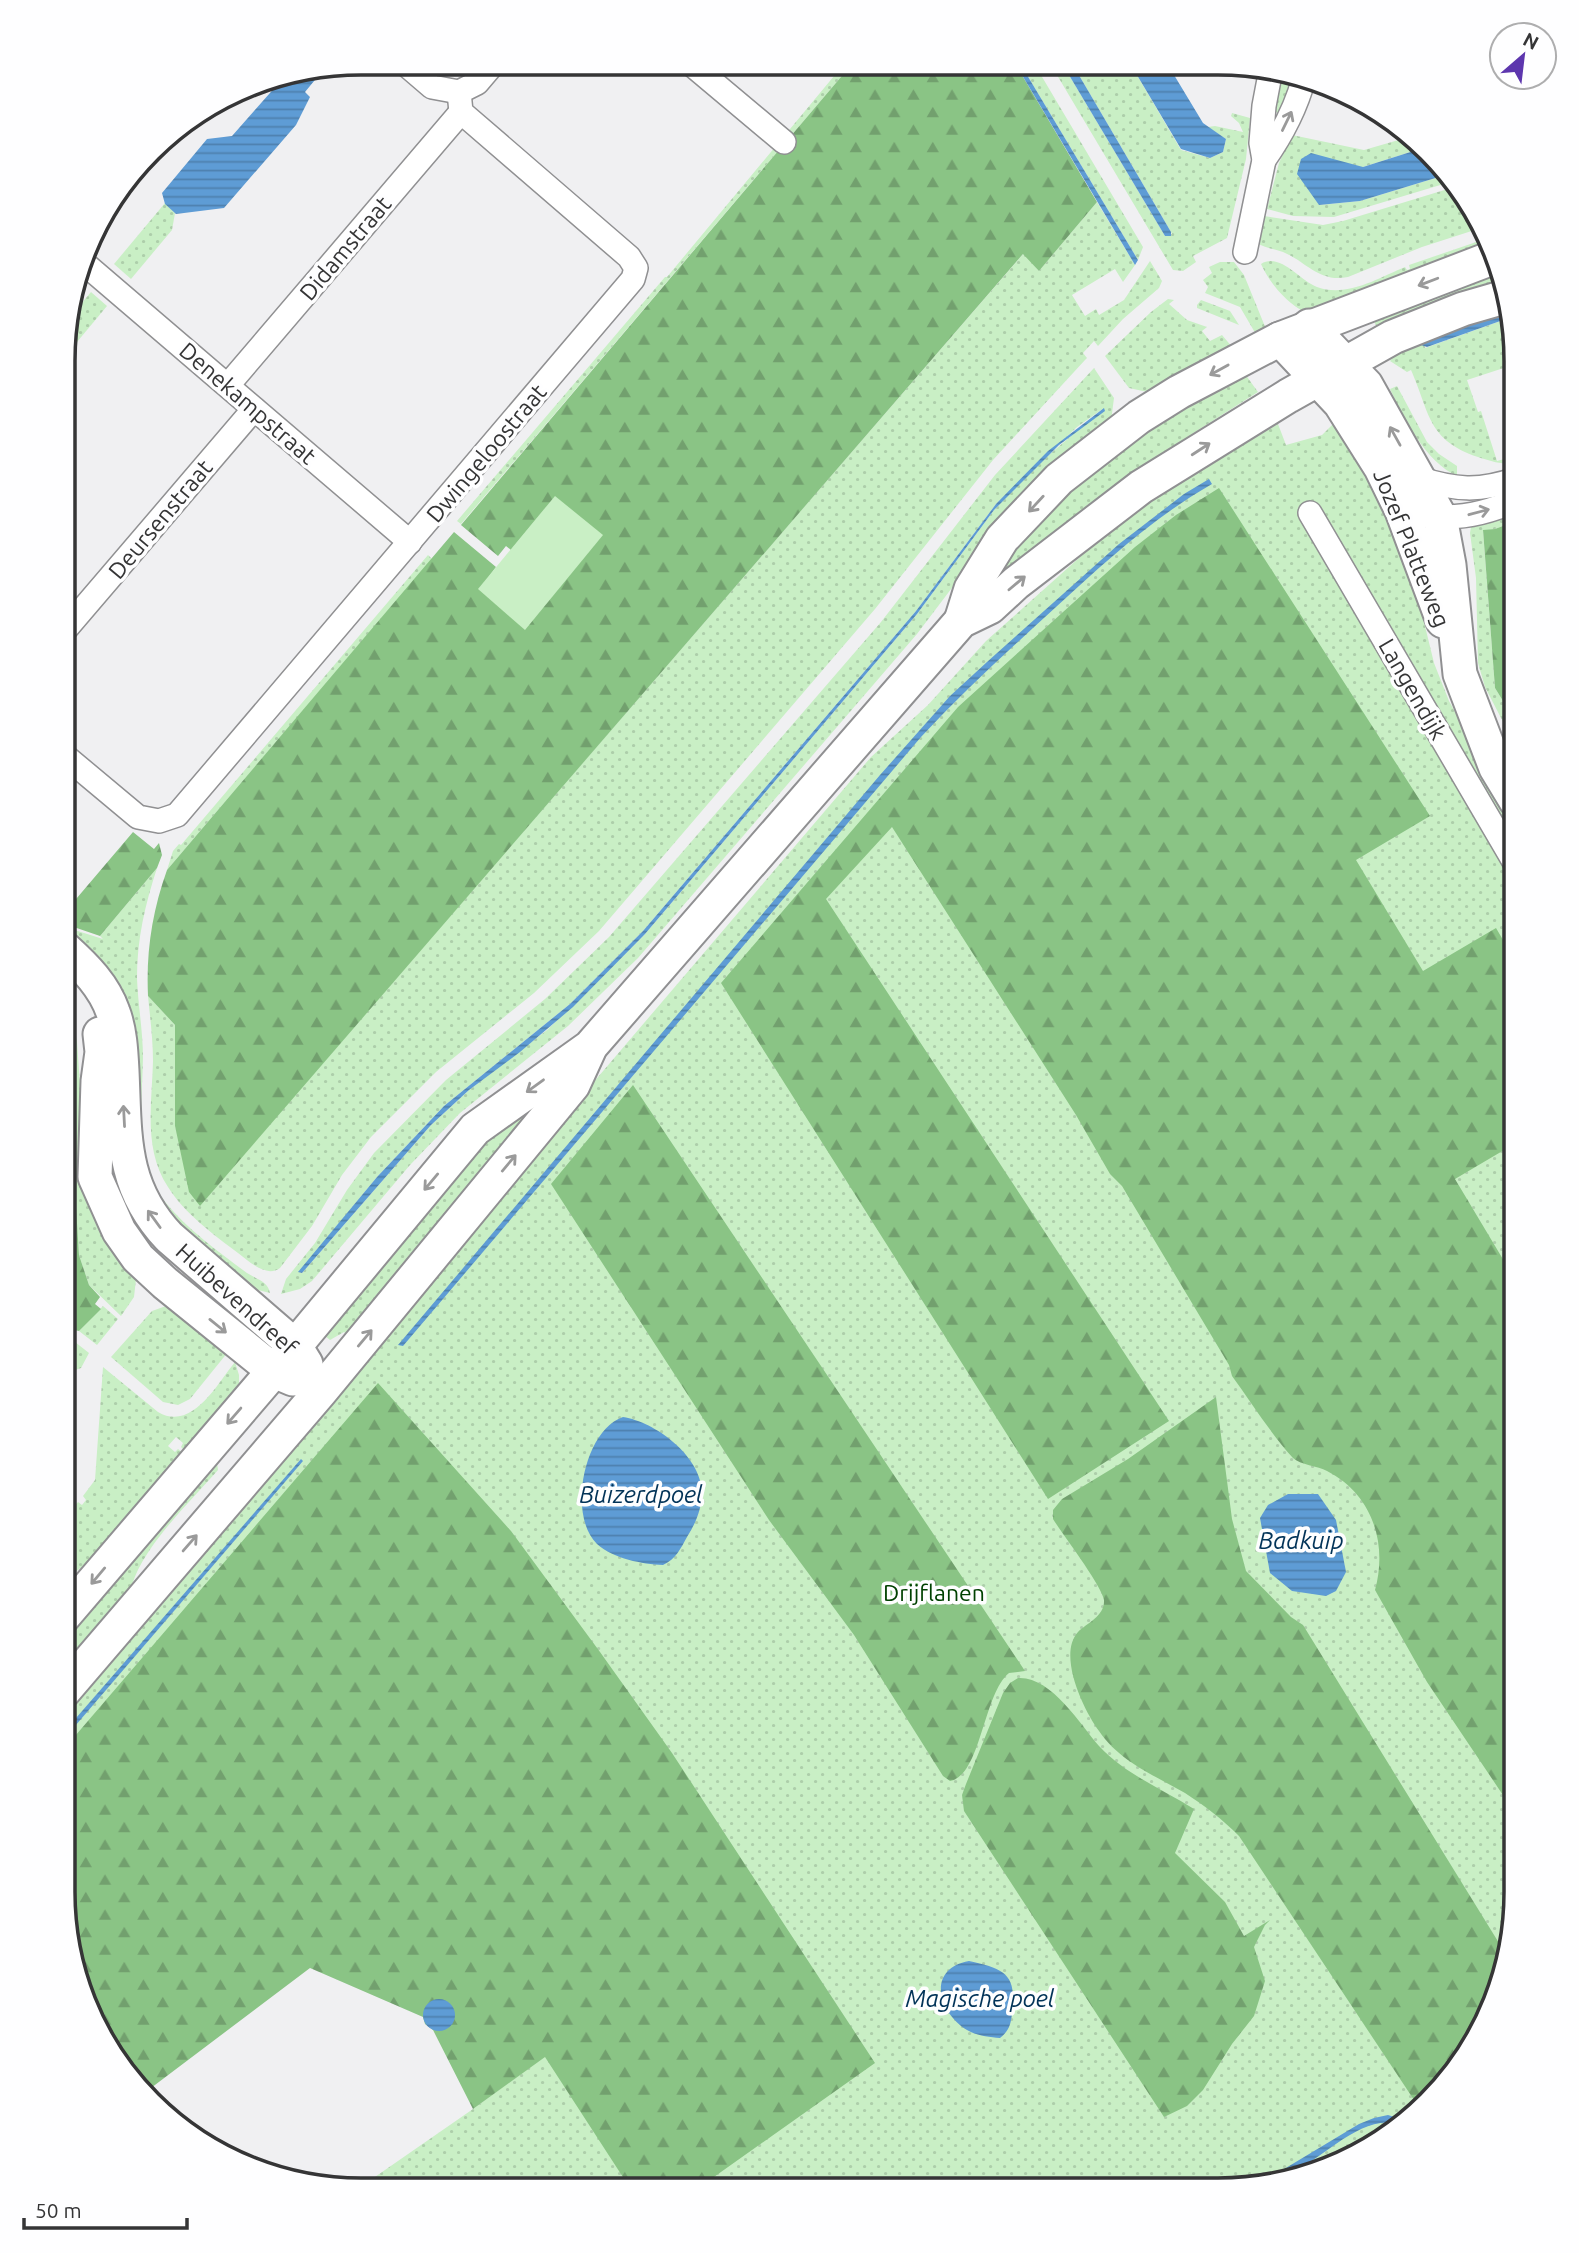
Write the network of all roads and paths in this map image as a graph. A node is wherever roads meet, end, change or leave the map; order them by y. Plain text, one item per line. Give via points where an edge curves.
1 (418, 75) edge
2 (484, 75) edge
3 (704, 75) edge
4 (1269, 80) edge
5 (1301, 87) edge
6 (466, 96) junction
7 (784, 142) dead end
8 (1264, 160) junction
9 (1245, 252) dead end
10 (1485, 260) edge
11 (90, 268) edge
12 (1497, 299) edge
13 (1294, 333) junction
14 (1331, 372) junction
15 (228, 385) junction
16 (254, 409) junction
17 (1418, 478) junction
18 (1504, 483) edge
19 (1504, 504) edge
20 (1402, 511) junction
21 (1310, 513) dead end
22 (1440, 517) junction
23 (410, 542) junction
24 (75, 618) edge
25 (961, 621) junction
26 (1458, 663) junction
27 (75, 764) edge
28 (1504, 781) edge
29 (1504, 844) edge
30 (75, 959) edge
31 (75, 984) edge
32 (590, 1047) junction
33 (285, 1358) junction
34 (321, 1391) junction
35 (206, 1449) junction
36 (242, 1483) junction
37 (75, 1604) edge
38 (75, 1678) edge

1 - 6 street, Dwingeloostraat via 432,87
2 - 6 street, Didamstraat
3 - 7 street
4 - 8 street via 1261,143
8 -> 5 street
6 - 15 street, Didamstraat
6 - 23 street, Dwingeloostraat via 636,268 633,279
8 - 9 street
10 -> 13 main road
11 - 15 street, Denekampstraat
12 - 14 main road via 1393,337
13 - 14 main road, Jozef Platteweg
13 -> 25 main road via 1169,398 1059,479 1002,539 971,589
17 -> 14 main road, Jozef Platteweg via 1366,386
14 - 20 main road, Jozef Platteweg via 1340,403
25 -> 14 main road via 990,607 1141,487
15 - 16 street, Denekampstraat
16 - 23 street, Denekampstraat
16 - 24 street, Deursenstraat
17 - 18 street via 1462,489
17 - 22 main road, Jozef Platteweg
22 -> 19 street via 1462,516
20 - 22 street
20 - 26 main road, Jozef Platteweg
21 - 29 street, Langendijk
22 - 26 main road, Jozef Platteweg via 1450,565
23 - 27 street, Dwingeloostraat via 177,815 159,821 138,817
25 - 32 main road
26 - 28 main road, Jozef Platteweg via 1482,735
33 -> 30 main road, Huibevendreef via 152,1219 134,1183 126,1149 121,1053 114,1014 103,990
31 -> 33 main road, Huibevendreef via 89,1000 98,1022 102,1052 96,1177 119,1231 138,1258 165,1283
32 -> 33 main road via 475,1129
34 -> 32 main road via 573,1085
33 - 34 main road, Huibevendreef
33 -> 35 main road
34 - 36 main road
35 - 36 main road via 230,1461
35 -> 37 main road
38 -> 36 main road

